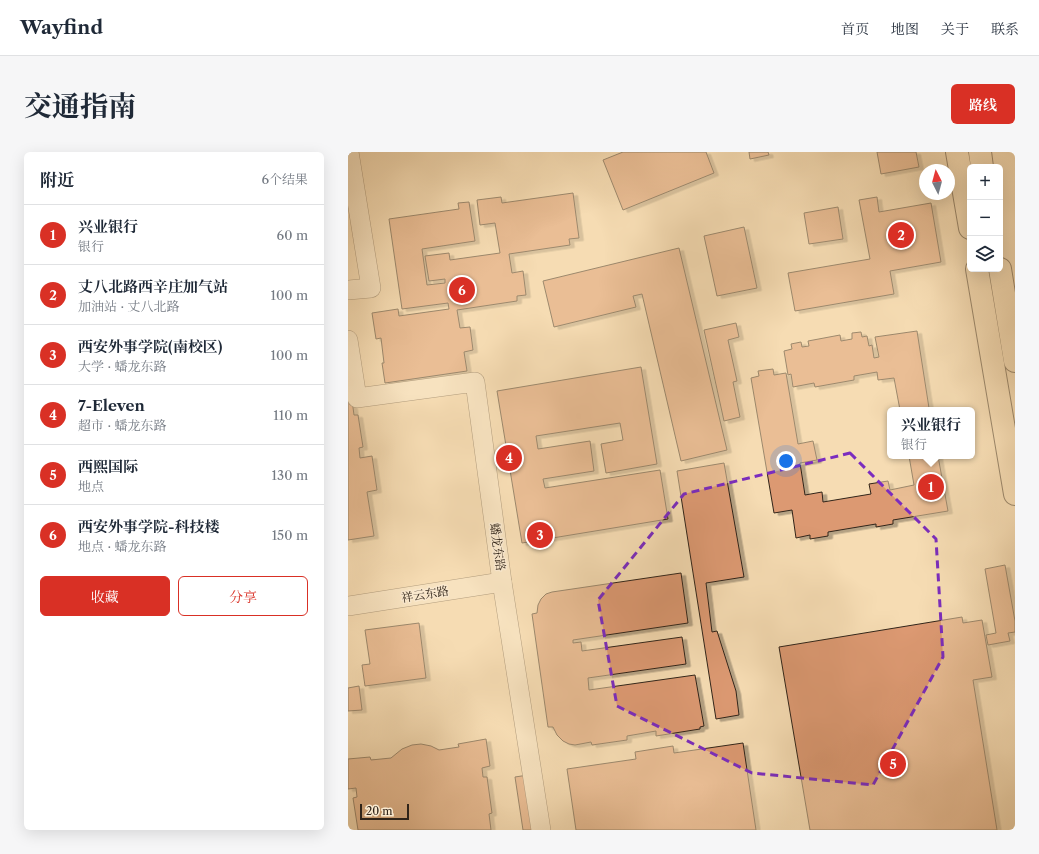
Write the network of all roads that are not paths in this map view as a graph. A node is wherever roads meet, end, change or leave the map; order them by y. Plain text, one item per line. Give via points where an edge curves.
1 (349, 152) edge
2 (957, 152) edge
3 (980, 152) edge
4 (982, 164) edge
5 (967, 210) edge
6 (978, 272) edge
7 (1000, 272) edge
8 (348, 290) edge
9 (348, 346) edge
10 (1015, 361) edge
11 (1015, 494) edge
12 (502, 582) junction
13 (348, 606) edge
14 (541, 830) edge

1 - 8 street via 371,288
2 - 5 main road
3 - 4 main road
6 - 11 main road
7 - 10 main road
9 - 12 street, 蟠龙东路 via 357,398 475,382
12 - 13 street, 祥云东路
12 - 14 street, 蟠龙东路

